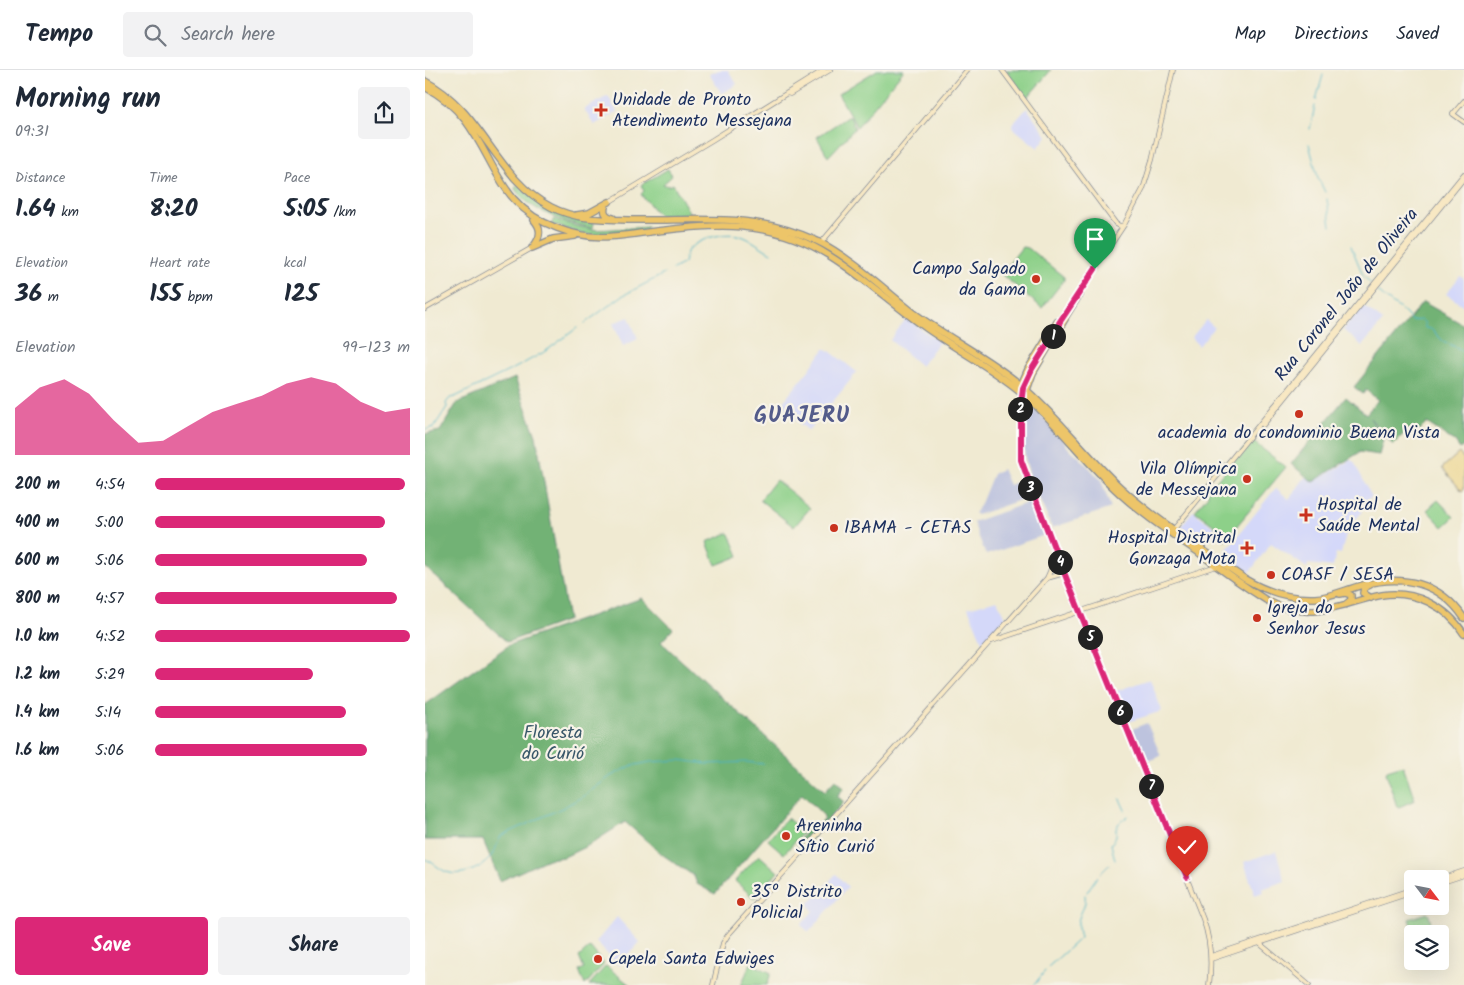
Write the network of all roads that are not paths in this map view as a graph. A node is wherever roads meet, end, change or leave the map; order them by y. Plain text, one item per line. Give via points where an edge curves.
1 (824, 70) edge
2 (830, 70) edge
3 (967, 70) edge
4 (1002, 70) edge
5 (1173, 70) edge
6 (425, 81) edge
7 (425, 87) edge
8 (787, 93) junction
9 (1464, 101) edge
10 (1464, 122) edge
11 (1464, 174) edge
12 (1464, 178) edge
13 (609, 202) junction
14 (531, 216) junction
15 (572, 216) junction
16 (620, 220) junction
17 (1116, 224) junction
18 (1124, 225) junction
19 (581, 235) junction
20 (1114, 240) junction
21 (538, 243) junction
22 (821, 243) junction
23 (533, 248) joint
24 (1080, 292) junction
25 (425, 310) edge
26 (1065, 319) junction
27 (1058, 324) junction
28 (1021, 385) junction
29 (1027, 390) junction
30 (1252, 435) junction
31 (1174, 529) junction
32 (1055, 550) junction
33 (1216, 566) junction
34 (1065, 573) junction
35 (1047, 578) junction
36 (1374, 582) junction
37 (1328, 595) junction
38 (1371, 598) junction
39 (1342, 607) junction
40 (1080, 611) junction
41 (1464, 618) edge
42 (999, 632) junction
43 (1464, 634) edge
44 (1001, 638) junction
45 (990, 642) junction
46 (1464, 873) edge
47 (1449, 878) edge
48 (1404, 893) edge
49 (1261, 940) junction
50 (1211, 958) junction
51 (713, 985) edge
52 (1209, 985) edge
53 (1309, 985) edge

1 - 8 street
2 - 8 street via 791,94
3 - 22 street
4 - 17 street
5 - 18 street via 1145,183
6 - 15 highway via 444,92 464,110 522,188 547,205
7 - 14 highway via 445,100 464,119 505,189
8 - 13 street
9 - 10 street via 1453,114
11 - 30 street, Rua Coronel João de Oliveira
12 - 30 street, Rua Coronel João de Oliveira
13 - 15 highway via 589,213
13 - 16 highway via 605,214
14 - 19 highway
14 - 21 highway via 539,228
15 - 16 highway
16 - 22 highway via 723,219 755,222
17 - 18 street
17 - 20 street
18 - 20 street
19 - 21 highway
19 - 33 highway via 611,237 725,225 760,228 817,248 925,327 1009,383 1032,402 1130,504
20 - 24 street
21 - 23 highway
22 - 28 highway via 914,313
23 - 25 street
24 - 26 street
24 - 27 street
26 - 27 street
26 - 29 highway via 1033,373
27 - 28 highway
27 - 32 street, bridge via 1030,372 1021,404 1021,460
28 - 29 highway
29 - 31 highway via 1119,486
30 - 31 street, Rua Coronel João de Oliveira
31 - 37 highway via 1245,580 1264,589 1297,597
32 - 34 street
32 - 35 street via 1055,560
33 - 39 highway via 1266,600 1283,607 1311,611
33 - 40 street
34 - 35 street
34 - 40 street
35 - 42 street
36 - 37 highway
36 - 38 highway via 1363,590
36 - 41 highway via 1397,580 1423,585 1448,600
37 - 39 highway via 1350,594 1351,600
38 - 39 highway
38 - 43 highway via 1394,594 1419,598 1449,615
40 - 44 street
40 - 50 street via 1202,914
42 - 44 street via 997,637
42 - 45 street
44 - 45 street
45 - 51 street via 728,935
46 - 47 street
48 - 49 street
49 - 50 street
49 - 53 street via 1269,945 1270,952
50 - 52 street

